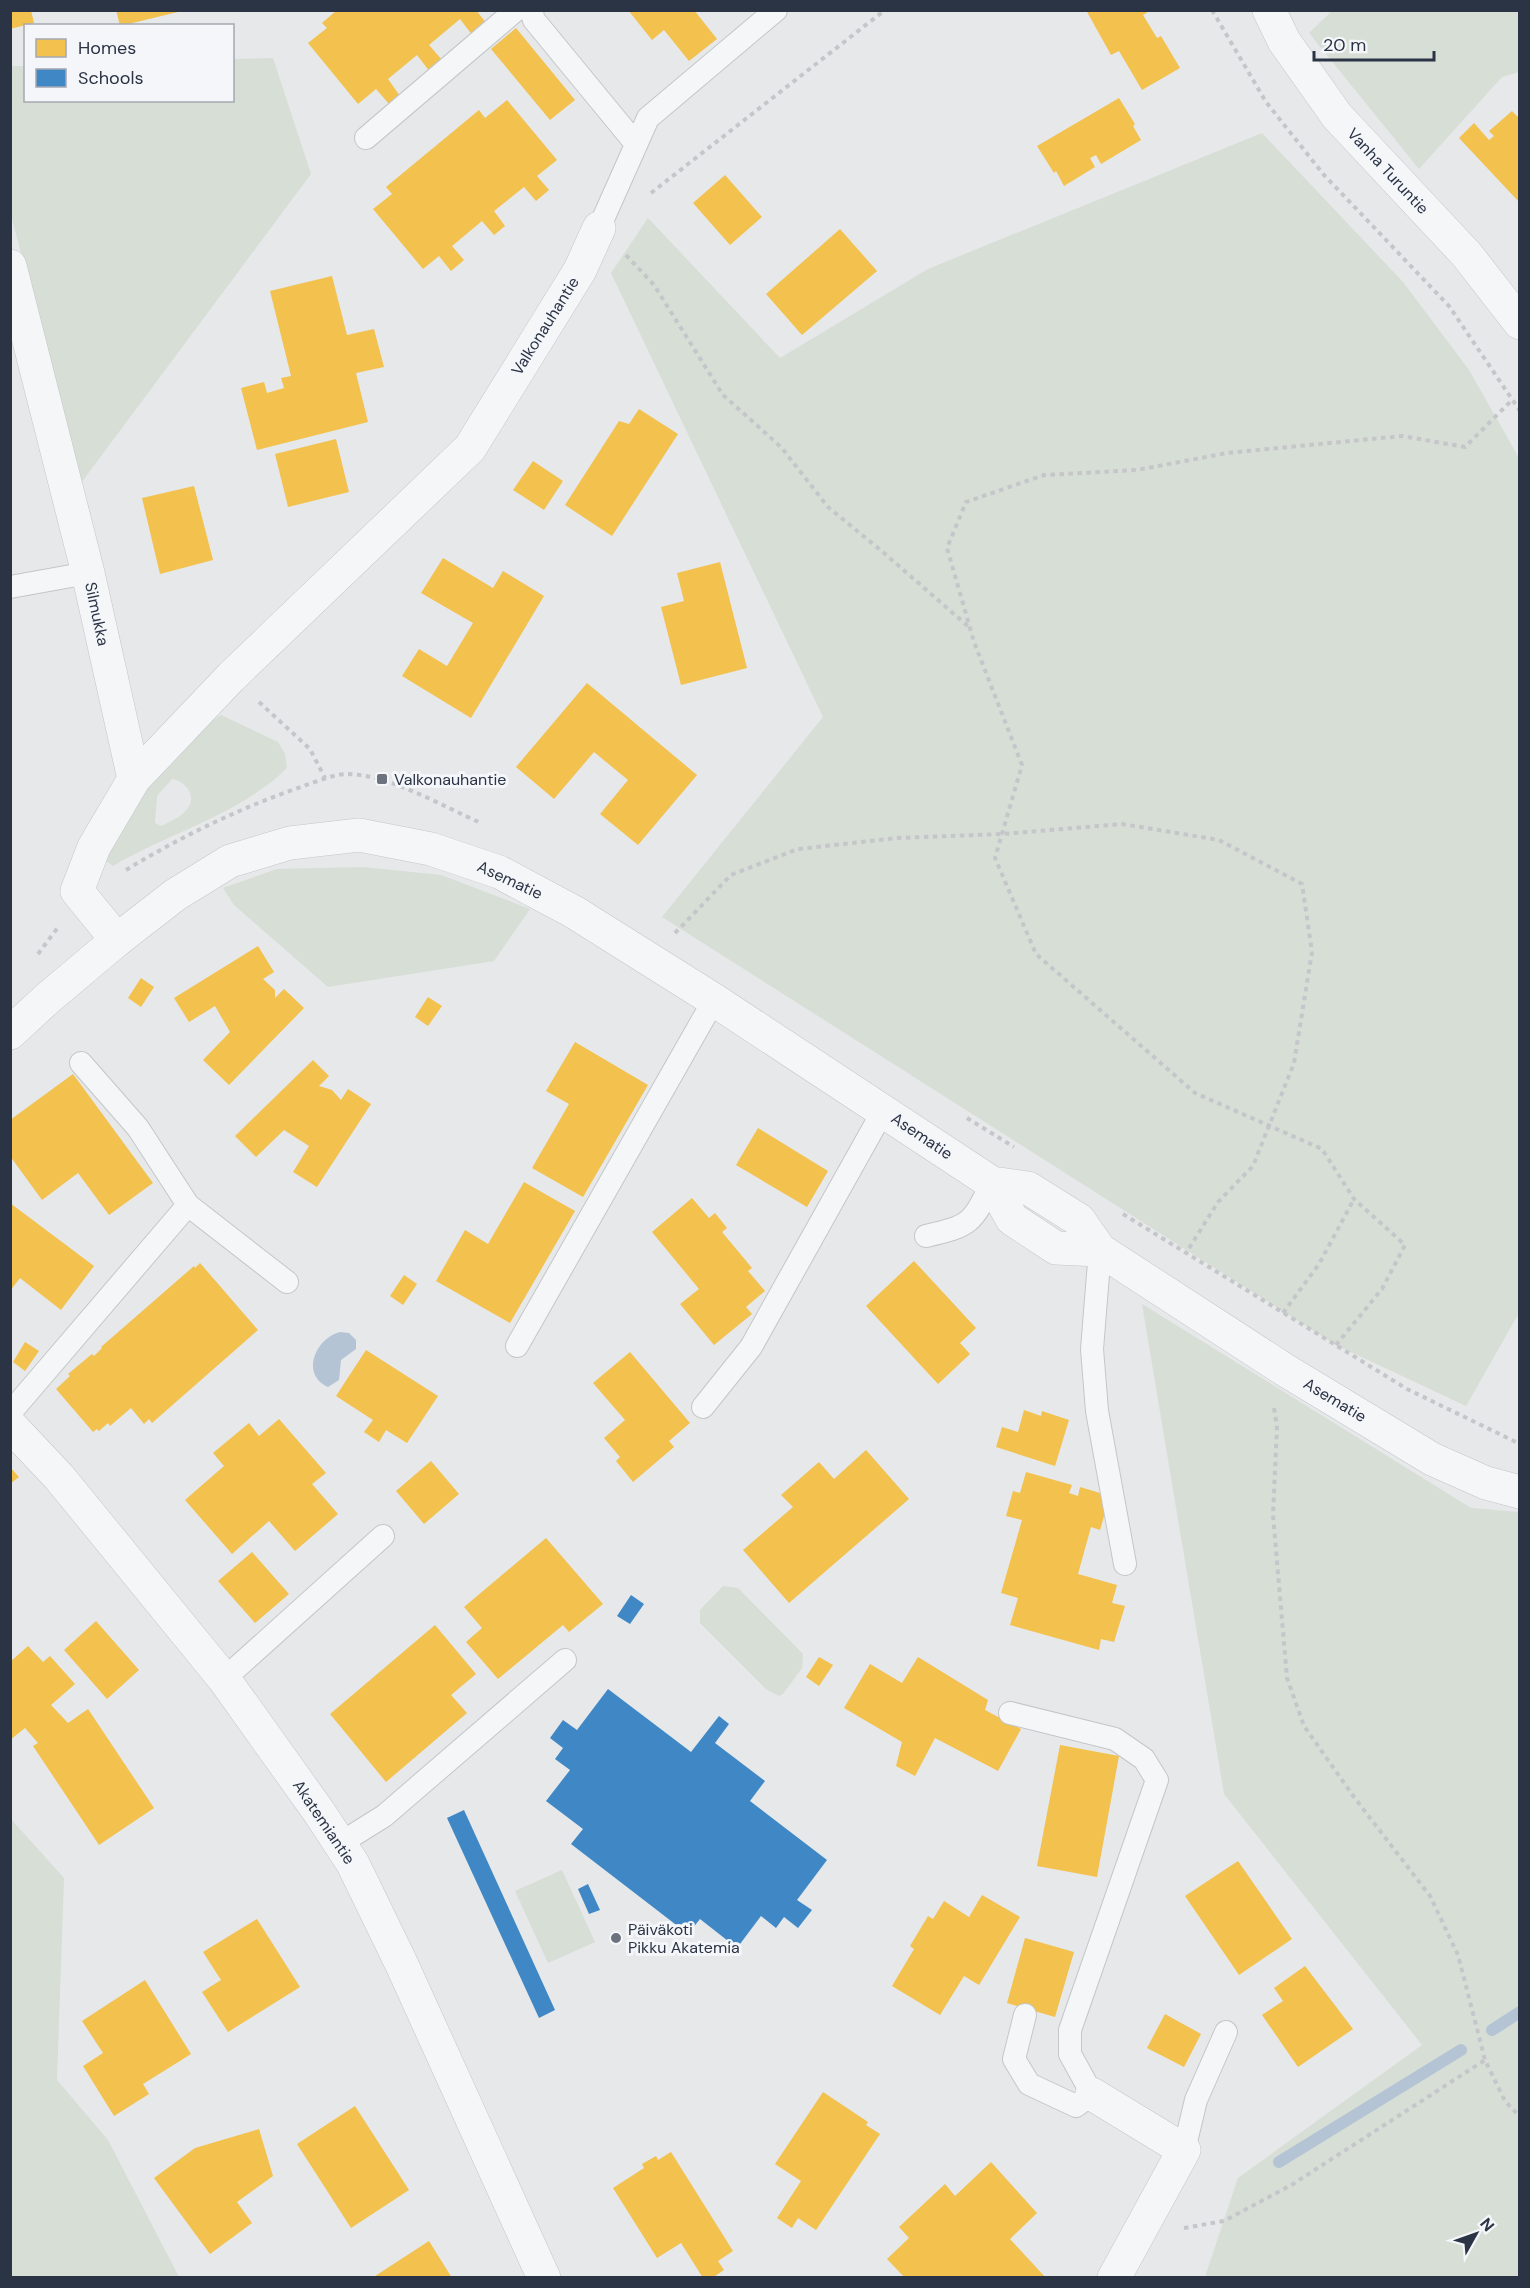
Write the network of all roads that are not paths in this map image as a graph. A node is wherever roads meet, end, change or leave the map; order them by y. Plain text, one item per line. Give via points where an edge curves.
1 (516, 10) edge
2 (531, 10) edge
3 (776, 10) edge
4 (1269, 10) edge
5 (366, 138) dead end
6 (636, 144) junction
7 (599, 228) joint
8 (10, 266) edge
9 (1520, 323) edge
10 (88, 573) junction
11 (10, 587) edge
12 (134, 779) junction
13 (117, 940) junction
14 (714, 1000) junction
15 (10, 1033) edge
16 (81, 1064) dead end
17 (883, 1111) junction
18 (992, 1183) junction
19 (188, 1205) junction
20 (926, 1236) dead end
21 (1100, 1250) junction
22 (287, 1282) dead end
23 (517, 1346) dead end
24 (704, 1407) dead end
25 (10, 1413) edge
26 (10, 1425) edge
27 (1520, 1492) edge
28 (383, 1536) dead end
29 (1125, 1564) dead end
30 (565, 1660) dead end
31 (224, 1679) junction
32 (1010, 1713) dead end
33 (339, 1844) junction
34 (1025, 2015) dead end
35 (1226, 2032) dead end
36 (1092, 2094) junction
37 (1184, 2150) junction
38 (544, 2277) edge
39 (1114, 2277) edge

1 - 5 lane
2 - 6 lane via 534,20
3 - 6 lane via 648,118
4 - 9 street, Vanha Turuntie via 1284,41 1337,116 1467,255
6 - 7 lane
7 - 12 street, Valkonauhantie via 580,270 470,448 231,677
8 - 10 street, Silmukka
10 - 11 lane
10 - 12 street, Silmukka
12 - 13 street via 94,847 77,891
13 - 14 street, Asematie via 175,895 230,861 290,843 359,835 431,849 499,872 574,912
13 - 15 street, Asematie
14 - 17 street, Asematie
14 - 23 lane
16 - 19 lane via 138,1128
17 - 18 street, Asematie
17 - 24 lane via 751,1347
18 - 20 lane via 975,1216 956,1230
18 - 21 street, Asematie via 1012,1219 1056,1248
19 - 22 lane
19 - 25 lane
21 - 27 street, Asematie via 1432,1459 1485,1483
21 - 29 lane via 1092,1348 1097,1412
26 - 31 street, Akatemiantie via 59,1477
28 - 31 lane
30 - 33 lane via 384,1816
31 - 33 street, Akatemiantie
32 - 36 lane via 1115,1739 1144,1759 1157,1779 1071,2030 1070,2054
33 - 38 street, Akatemiantie via 370,1897
34 - 36 lane via 1014,2059 1029,2084 1076,2106
35 - 37 lane via 1196,2100
36 - 37 street
37 - 39 street

